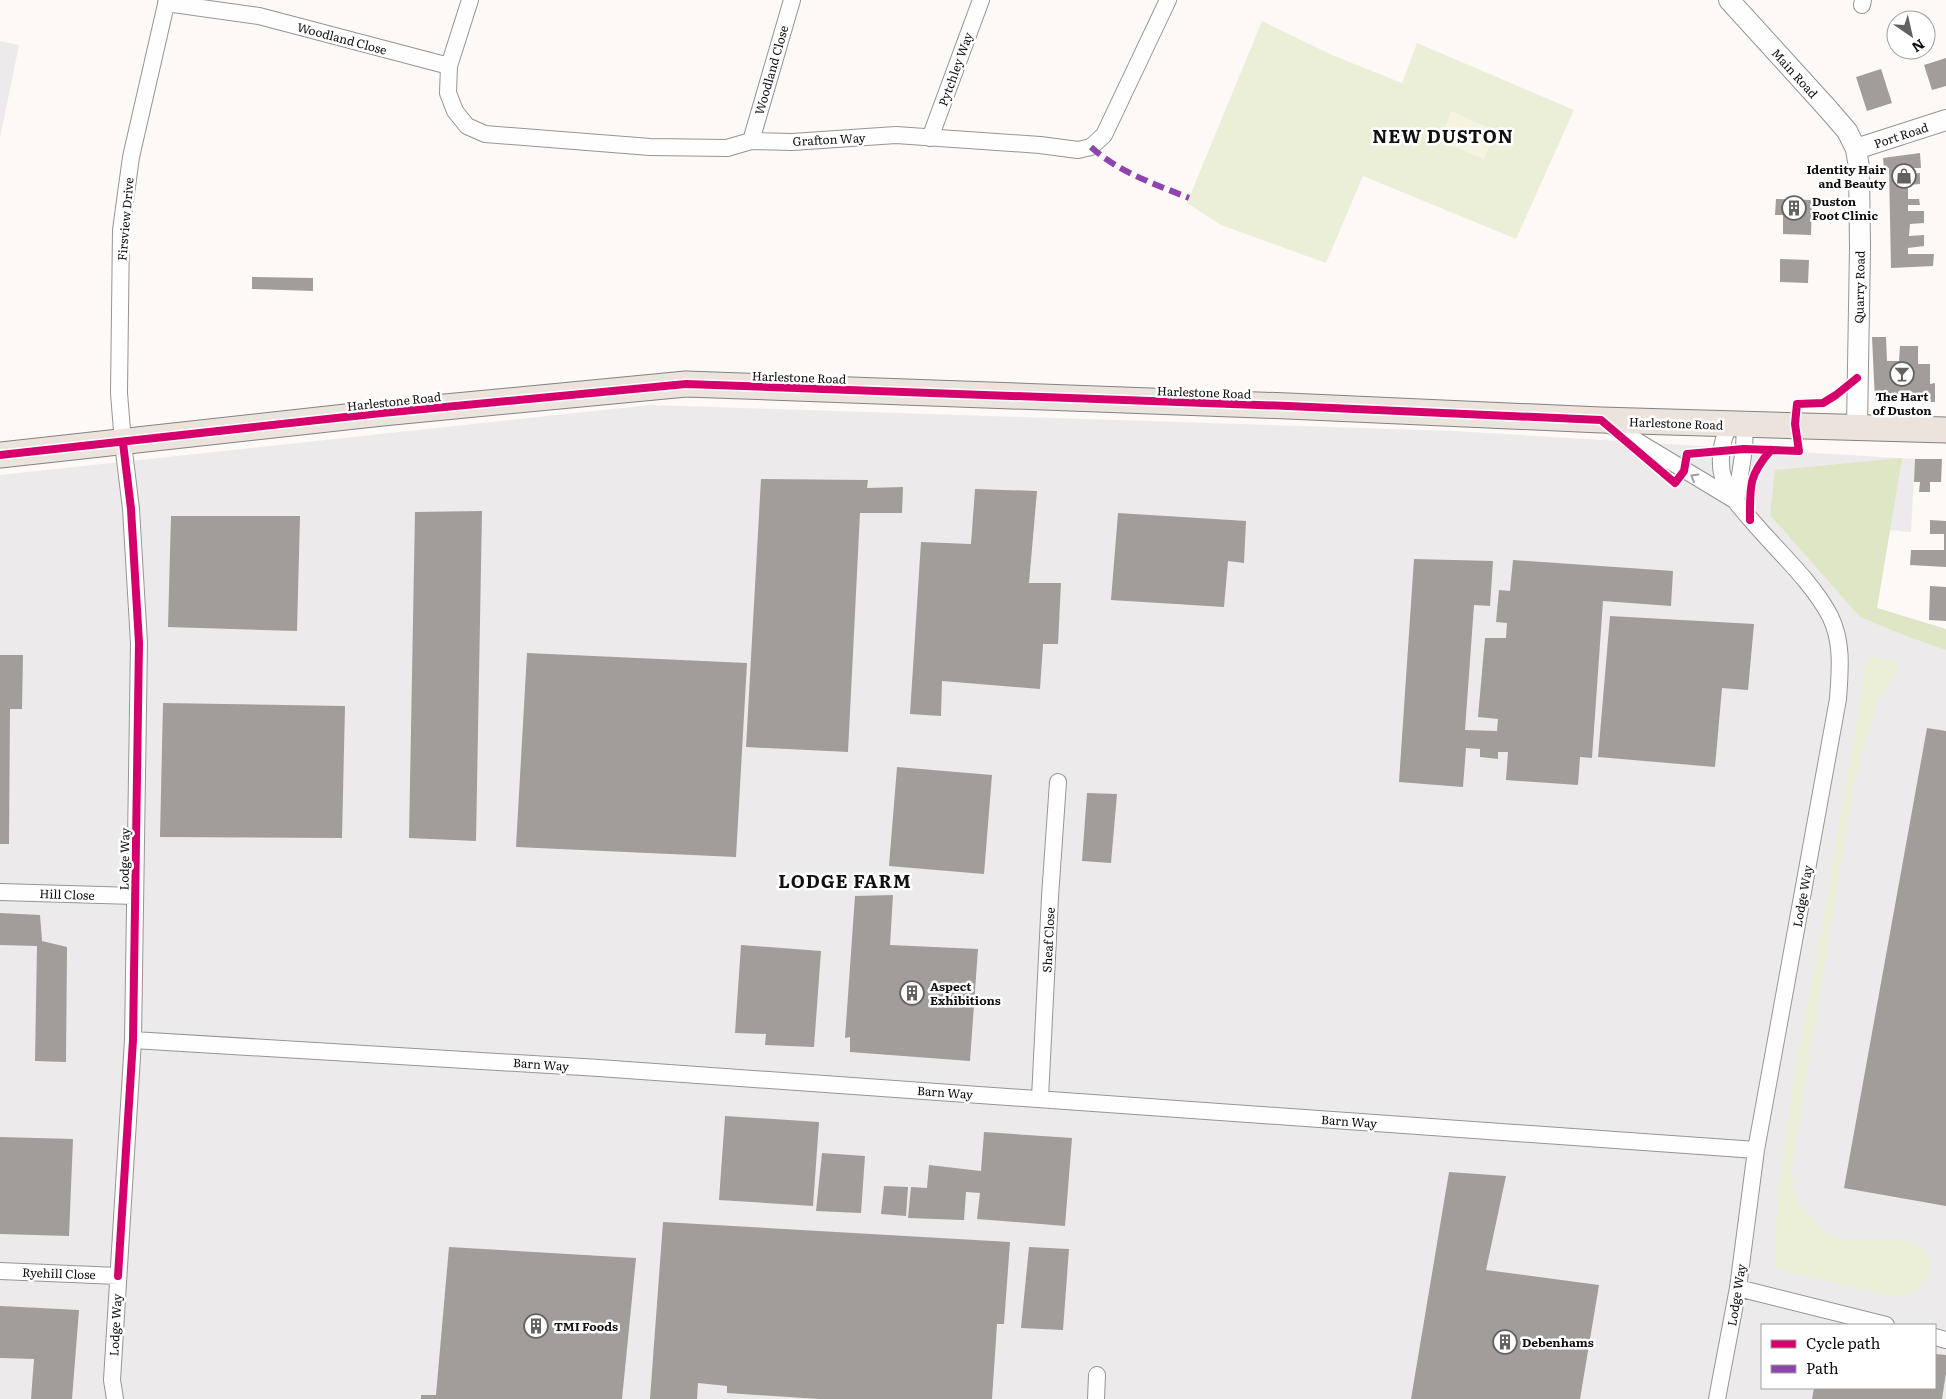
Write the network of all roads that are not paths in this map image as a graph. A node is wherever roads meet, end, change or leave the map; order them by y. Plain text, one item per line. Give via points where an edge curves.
1 (470, 0) edge
2 (792, 0) edge
3 (980, 0) edge
4 (1168, 0) edge
5 (1729, 0) edge
6 (167, 2) edge
7 (449, 66) junction
8 (1946, 120) edge
9 (930, 138) junction
10 (751, 141) junction
11 (1856, 149) junction
12 (1601, 420) junction
13 (1737, 425) junction
14 (1857, 426) junction
15 (1946, 430) edge
16 (123, 443) junction
17 (0, 455) edge
18 (1736, 501) junction
19 (1058, 782) dead end
20 (0, 892) edge
21 (135, 896) junction
22 (133, 1040) junction
23 (1040, 1098) junction
24 (1756, 1150) junction
25 (0, 1271) edge
26 (118, 1276) junction
27 (1738, 1288) junction
28 (1882, 1324) edge
29 (1097, 1376) dead end
30 (115, 1399) edge
31 (1096, 1399) edge
32 (1717, 1399) edge

1 - 7 street
2 - 10 street, Woodland Close
3 - 9 street, Pytchley Way
4 - 9 street, Grafton Way via 1114,116 1104,135 1092,147 1078,150
5 - 11 street, Main Road via 1847,131
6 - 7 street, Woodland Close via 259,16
6 - 16 street, Firsview Drive via 131,157 121,230 119,393
7 - 10 street, Grafton Way via 448,93 455,110 466,126 485,134 650,146 728,148
8 - 11 street, Port Road
9 - 10 street, Grafton Way via 896,135 792,142
11 - 14 street, Quarry Road via 1860,248
12 - 13 main road, Harlestone Road
12 - 16 main road, Harlestone Road via 686,384 382,413
18 -> 12 street
13 - 14 main road, Harlestone Road
13 - 18 street via 1744,449
13 - 18 street via 1723,436 1721,450 1724,480
14 - 15 main road, Harlestone Road
16 - 17 main road, Harlestone Road
16 - 21 street, Lodge Way via 131,509 139,643
18 - 24 street, Lodge Way via 1820,599 1838,637 1841,660 1838,698
19 - 23 street, Sheaf Close
20 - 21 street, Hill Close
21 - 22 street, Lodge Way
22 - 23 street, Barn Way
22 - 26 street, Lodge Way
23 - 24 street, Barn Way
24 - 27 street, Lodge Way
25 - 26 street, Ryehill Close
26 - 30 street, Lodge Way via 112,1380
27 - 28 street
27 - 32 street, Lodge Way
29 - 31 street

